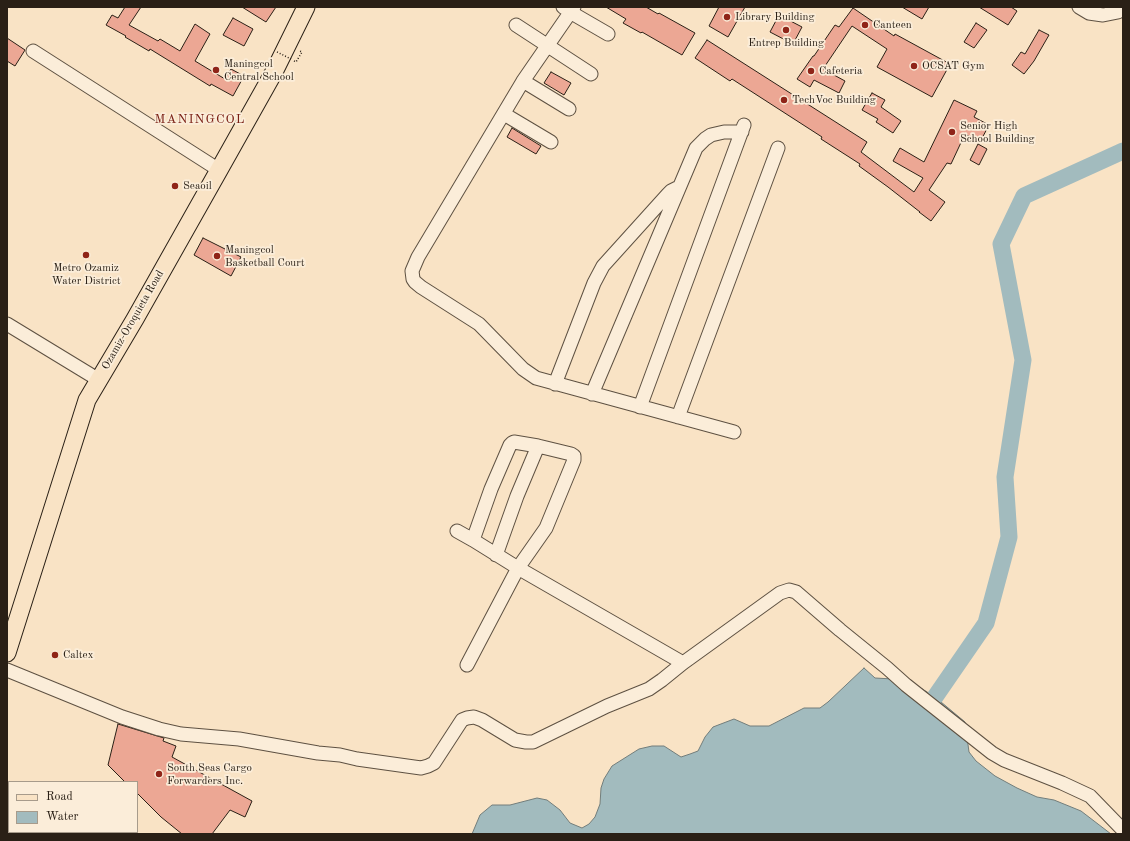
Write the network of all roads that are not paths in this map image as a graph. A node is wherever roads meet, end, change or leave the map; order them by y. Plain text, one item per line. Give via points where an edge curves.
1 (306, 7) edge
2 (1079, 7) edge
3 (1123, 7) edge
4 (569, 9) edge
5 (516, 25) dead end
6 (608, 34) dead end
7 (547, 45) junction
8 (33, 51) dead end
9 (591, 74) dead end
10 (523, 81) junction
11 (569, 109) dead end
12 (504, 114) junction
13 (551, 142) dead end
14 (778, 148) dead end
15 (219, 170) junction
16 (678, 188) junction
17 (7, 324) edge
18 (99, 380) junction
19 (555, 384) junction
20 (592, 394) junction
21 (640, 407) junction
22 (678, 417) junction
23 (734, 432) dead end
24 (538, 446) junction
25 (457, 531) dead end
26 (473, 540) junction
27 (496, 556) junction
28 (518, 568) junction
29 (7, 653) edge
30 (684, 663) junction
31 (467, 665) dead end
32 (7, 670) edge
33 (1123, 830) edge
34 (45, 833) edge
35 (48, 834) edge

1 - 15 main road, Ozamiz-Oroquieta Road via 274,72
2 - 3 street via 1089,13 1103,15 1118,12
4 - 6 street
4 - 7 street
5 - 7 street
7 - 9 street
7 - 10 street
8 - 15 street
10 - 11 street
10 - 12 street
12 - 13 street
12 - 19 street via 418,257 413,267 413,278 421,287 479,324 527,373
14 - 22 street
15 - 18 main road, Ozamiz-Oroquieta Road
16 - 19 street via 668,194 603,266
16 - 20 street
16 - 21 street via 700,143 710,135 743,128
17 - 18 street
18 - 29 main road, Ozamiz-Oroquieta Road via 82,414
19 - 20 street
20 - 21 street
21 - 22 street
22 - 23 street
24 - 26 street via 514,442 510,445
24 - 27 street
24 - 28 street via 571,454 574,460 546,528
25 - 26 street
26 - 27 street
27 - 28 street
28 - 30 street
28 - 31 street
30 - 32 street via 649,689 533,742 515,740 482,720 467,718 462,720 434,763 420,768 159,729 122,717
30 - 33 street via 780,593 789,590 796,592 906,685 992,753 1090,796
34 - 35 street

